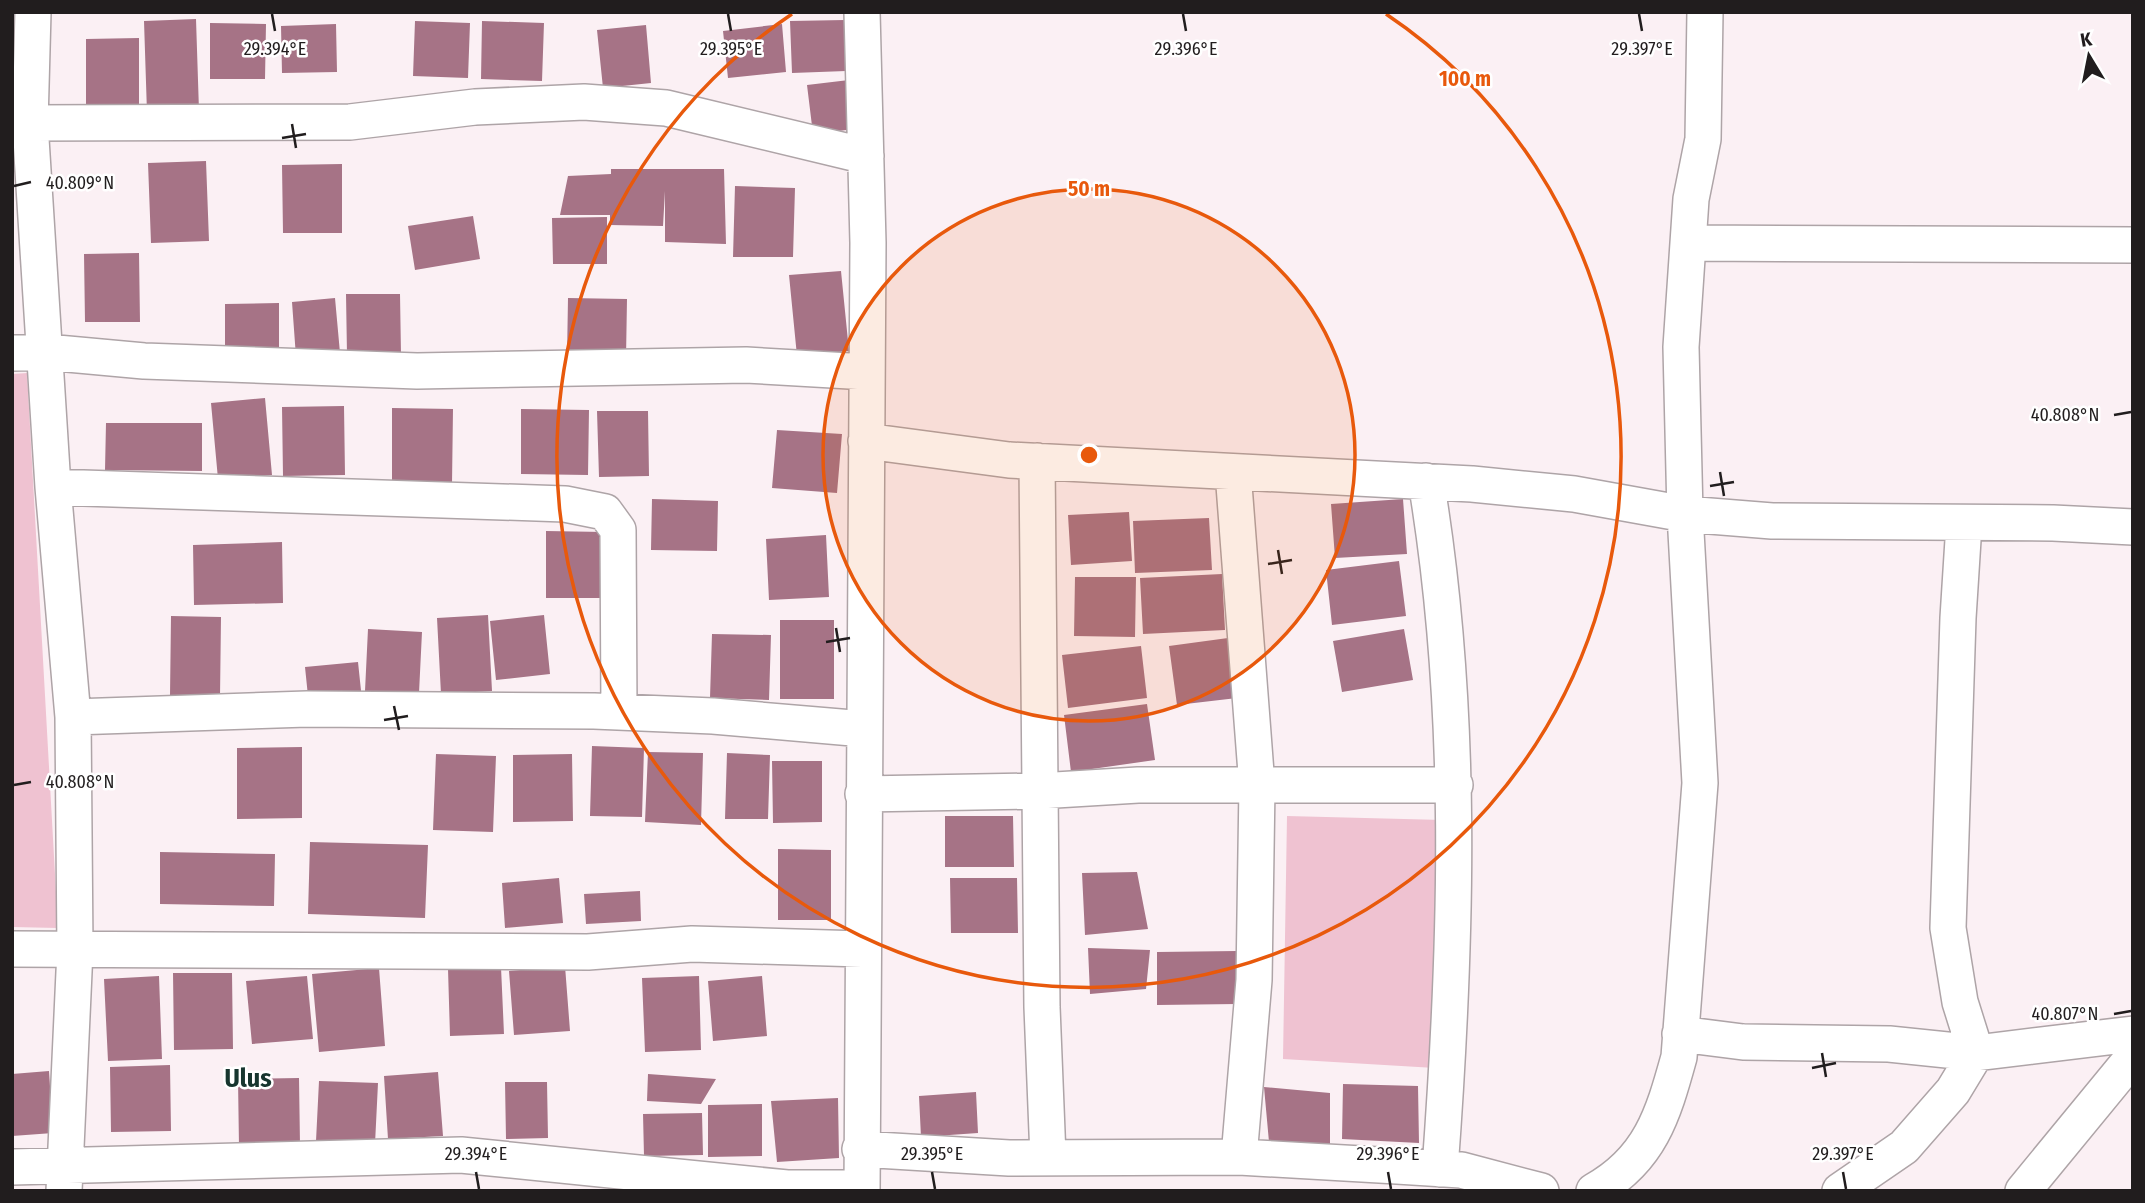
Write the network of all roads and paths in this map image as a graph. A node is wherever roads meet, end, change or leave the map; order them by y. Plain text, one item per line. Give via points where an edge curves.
1 (862, 12) edge
2 (1705, 12) edge
3 (26, 33) edge
4 (30, 123) junction
5 (866, 156) junction
6 (1688, 243) junction
7 (2133, 245) edge
8 (29, 353) edge
9 (867, 372) junction
10 (866, 441) junction
11 (1037, 461) junction
12 (1233, 472) junction
13 (1426, 481) junction
14 (53, 487) junction
15 (1685, 514) junction
16 (1964, 524) junction
17 (2133, 527) edge
18 (619, 712) junction
19 (73, 717) junction
20 (864, 729) junction
21 (1455, 785) junction
22 (1257, 786) junction
23 (1039, 791) junction
24 (863, 794) junction
25 (862, 948) junction
26 (12, 949) edge
27 (75, 950) junction
28 (1680, 1034) junction
29 (2133, 1034) edge
30 (1976, 1053) junction
31 (2133, 1057) edge
32 (860, 1149) junction
33 (1048, 1157) junction
34 (1239, 1157) junction
35 (12, 1167) edge
36 (1440, 1169) junction
37 (64, 1179) edge
38 (862, 1189) edge
39 (1541, 1191) edge
40 (1594, 1191) edge
41 (1840, 1191) edge
42 (2023, 1191) edge

1 - 5 street
2 - 6 street via 1703,139
3 - 4 street
4 - 5 street via 350,122 475,107 584,102 666,108
4 - 8 street
5 - 9 street
6 - 7 street
6 - 15 street via 1681,347
8 - 9 street via 417,371 746,365
8 - 14 street
9 - 10 street
10 - 11 street
10 - 20 street
11 - 12 street
11 - 23 street
12 - 13 street
12 - 22 street
13 - 15 street via 1574,494
13 - 21 street via 1445,618
14 - 18 street via 565,504 605,512 618,530
14 - 19 street
15 - 16 street via 1772,521
15 - 28 street via 1700,783
16 - 17 street
16 - 30 street via 1948,928 1960,1002
18 - 19 street via 307,709
18 - 20 street
19 - 27 street
20 - 24 street
21 - 22 street
21 - 36 street via 1451,1025
22 - 23 street via 1138,785
22 - 34 street via 1254,980
23 - 24 street
23 - 33 street
24 - 25 street
25 - 27 street via 692,944 588,952
25 - 32 street
26 - 27 street
27 - 37 street
28 - 30 street via 1743,1042 1888,1044
28 - 40 street via 1667,1100 1645,1150
29 - 30 street
30 - 41 street via 1953,1091 1904,1147
31 - 42 street
32 - 33 street
32 - 38 street
33 - 34 street
34 - 36 street
35 - 37 street
36 - 39 street
37 - 38 street via 461,1155 787,1188

